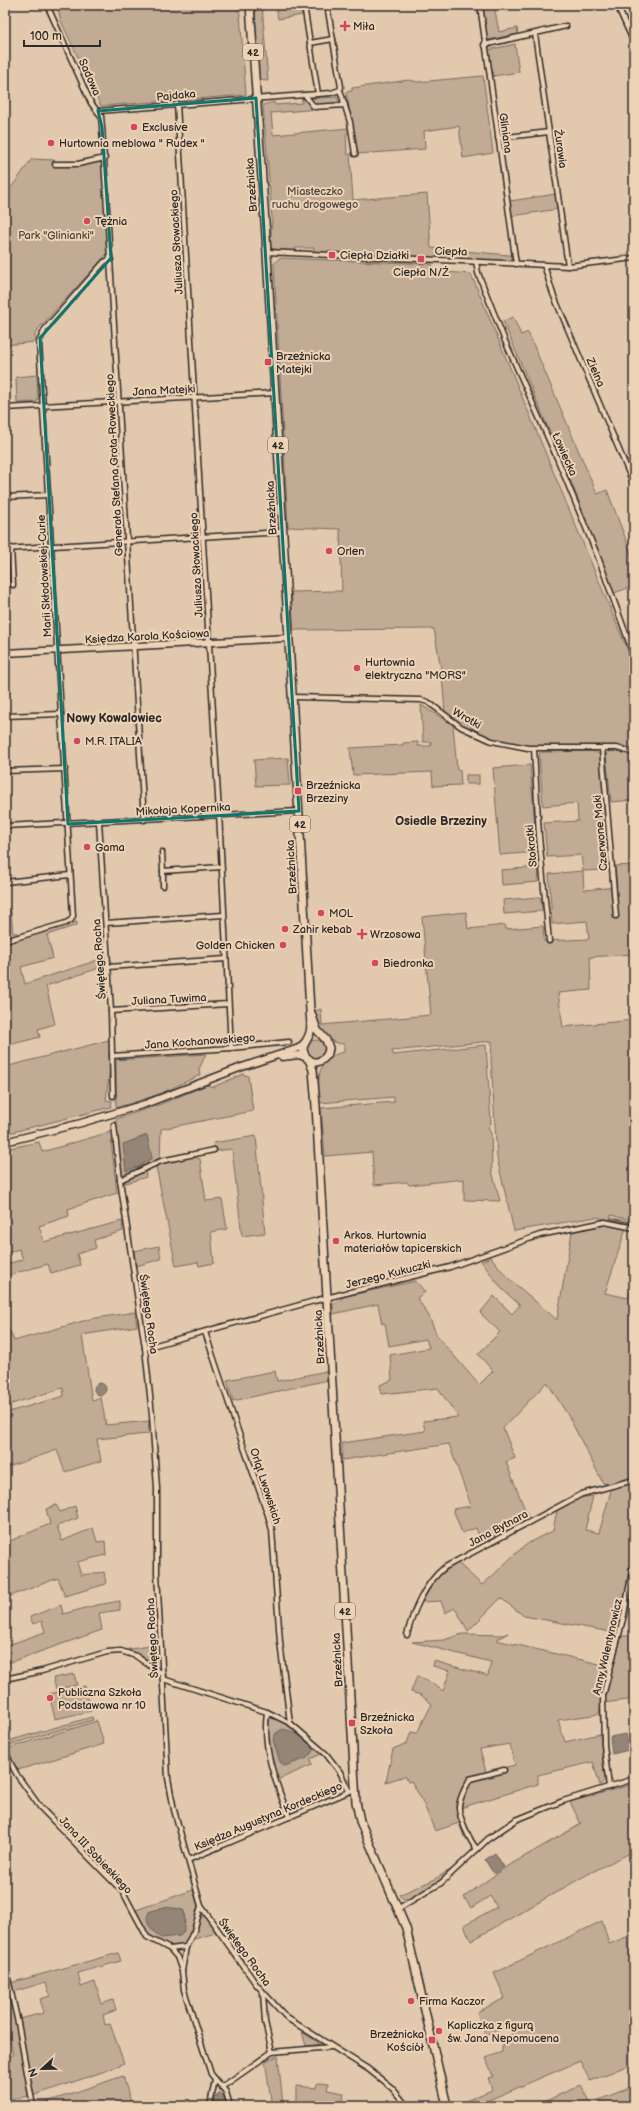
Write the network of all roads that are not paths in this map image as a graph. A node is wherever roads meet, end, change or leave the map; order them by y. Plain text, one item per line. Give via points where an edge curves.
1 (48, 5) edge
2 (250, 5) edge
3 (304, 5) edge
4 (327, 5) edge
5 (480, 5) edge
6 (624, 5) edge
7 (618, 6) edge
8 (566, 26) dead end
9 (535, 34) junction
10 (333, 39) junction
11 (310, 43) junction
12 (634, 43) edge
13 (484, 45) junction
14 (340, 90) junction
15 (318, 94) junction
16 (305, 95) junction
17 (256, 98) junction
18 (176, 104) junction
19 (345, 105) junction
20 (98, 111) junction
21 (549, 132) junction
22 (498, 138) junction
23 (355, 154) dead end
24 (104, 158) junction
25 (55, 164) dead end
26 (267, 252) junction
27 (634, 258) edge
28 (111, 259) junction
29 (476, 261) junction
30 (516, 264) junction
31 (544, 265) junction
32 (568, 266) junction
33 (275, 393) junction
34 (194, 397) junction
35 (119, 402) junction
36 (44, 406) junction
37 (5, 408) edge
38 (634, 485) edge
39 (48, 494) junction
40 (5, 497) edge
41 (283, 532) junction
42 (203, 536) junction
43 (127, 541) junction
44 (51, 546) junction
45 (11, 548) junction
46 (5, 549) edge
47 (13, 585) dead end
48 (289, 638) junction
49 (209, 642) junction
50 (134, 647) junction
51 (57, 651) junction
52 (5, 653) edge
53 (634, 656) edge
54 (292, 697) junction
55 (61, 714) junction
56 (5, 716) edge
57 (534, 749) junction
58 (602, 749) junction
59 (634, 753) edge
60 (65, 769) junction
61 (5, 771) edge
62 (299, 811) junction
63 (219, 816) junction
64 (144, 820) junction
65 (100, 822) junction
66 (68, 824) junction
67 (5, 826) edge
68 (162, 852) dead end
69 (221, 867) junction
70 (163, 871) junction
71 (70, 875) junction
72 (5, 882) edge
73 (163, 886) dead end
74 (223, 916) junction
75 (616, 916) dead end
76 (106, 923) junction
77 (5, 941) edge
78 (549, 941) dead end
79 (226, 960) junction
80 (108, 966) junction
81 (228, 1004) junction
82 (310, 1010) junction
83 (111, 1011) junction
84 (322, 1037) junction
85 (306, 1041) junction
86 (289, 1042) dead end
87 (231, 1048) junction
88 (112, 1056) junction
89 (268, 1058) junction
90 (308, 1059) junction
91 (323, 1060) junction
92 (113, 1096) dead end
93 (316, 1103) junction
94 (114, 1125) dead end
95 (5, 1142) edge
96 (214, 1150) dead end
97 (120, 1180) junction
98 (634, 1228) edge
99 (327, 1298) junction
100 (205, 1332) junction
101 (145, 1348) junction
102 (634, 1480) edge
103 (634, 1560) edge
104 (407, 1635) dead end
105 (163, 1677) junction
106 (5, 1679) edge
107 (267, 1712) junction
108 (290, 1723) junction
109 (5, 1753) edge
110 (504, 1770) dead end
111 (634, 1779) edge
112 (608, 1787) junction
113 (352, 1790) junction
114 (289, 1817) junction
115 (477, 1849) junction
116 (188, 1860) junction
117 (202, 1906) junction
118 (399, 1908) junction
119 (186, 1947) junction
120 (170, 1949) junction
121 (5, 1965) edge
122 (182, 1971) junction
123 (263, 1992) junction
124 (331, 2047) junction
125 (272, 2052) junction
126 (215, 2079) junction
127 (222, 2087) junction
128 (32, 2106) edge
129 (210, 2106) edge
130 (230, 2106) edge
131 (407, 2106) edge
132 (447, 2106) edge

1 - 20 street, Sadowa via 91,103
2 - 17 main road, Brzeźnicka / 42
3 - 11 street
4 - 10 street
5 - 13 street, Gliniana
6 - 7 street
7 - 12 street
8 - 9 street
9 - 13 street
9 - 21 street, Żurawia
10 - 11 street
10 - 14 street
11 - 15 street
13 - 22 street, Gliniana
14 - 15 street via 335,93
14 - 19 street
15 - 16 street
16 - 17 street
16 - 19 street via 314,107
17 - 18 street, Pajdaka
17 - 26 main road, Brzeźnicka / 42
18 - 20 street, Pajdaka
18 - 34 street, Juliusza Słowackiego
19 - 23 street
20 - 24 street, Generała Stefana Grota-Roweckiego
21 - 22 street
21 - 32 street, Żurawia
22 - 30 street, Gliniana
24 - 25 street via 78,164
24 - 28 street, Generała Stefana Grota-Roweckiego
26 - 29 street, Ciepła
26 - 33 main road, Brzeźnicka / 42
27 - 32 street, Ciepła
28 - 35 street, Generała Stefana Grota-Roweckiego
28 - 36 street, Marii Skłodowskiej-Curie via 104,262 40,338
29 - 30 street, Ciepła
29 - 53 street, Łowiecka via 478,274 505,341 592,543
30 - 31 street, Ciepła
31 - 32 street, Ciepła
31 - 38 street, Zielna via 553,294
33 - 34 street, Jana Matejki
33 - 41 main road, Brzeźnicka / 42
34 - 35 street, Jana Matejki
34 - 42 street, Juliusza Słowackiego
35 - 36 street, Jana Matejki
35 - 43 street, Generała Stefana Grota-Roweckiego
36 - 37 street, Jana Matejki
36 - 39 street, Marii Skłodowskiej-Curie
39 - 40 street
39 - 44 street, Marii Skłodowskiej-Curie
41 - 42 street
41 - 48 main road, Brzeźnicka / 42
42 - 43 street
42 - 49 street, Juliusza Słowackiego
43 - 44 street
43 - 50 street, Generała Stefana Grota-Roweckiego
44 - 45 street
44 - 51 street, Marii Skłodowskiej-Curie
45 - 46 street
45 - 47 street
48 - 49 main road, Księdza Karola Kościowa
48 - 54 main road, Brzeźnicka / 42
49 - 50 main road, Księdza Karola Kościowa
49 - 63 street, Juliusza Słowackiego
50 - 51 main road, Księdza Karola Kościowa
50 - 64 street, Generała Stefana Grota-Roweckiego
51 - 52 main road, Księdza Karola Kościowa
51 - 55 street, Marii Skłodowskiej-Curie
54 - 57 street, Wrotki via 421,700 479,736
54 - 62 main road, Brzeźnicka / 42
55 - 56 street
55 - 60 street, Marii Skłodowskiej-Curie
57 - 58 street, Wrotki
57 - 78 street, Stokrotki
58 - 59 street, Wrotki via 617,748
58 - 75 street, Czerwone Maki
60 - 61 street
60 - 66 street, Marii Skłodowskiej-Curie
62 - 63 street, Mikołaja Kopernika
62 - 82 main road, Brzeźnicka / 42
63 - 64 street, Mikołaja Kopernika
63 - 69 street, Juliusza Słowackiego
64 - 65 street, Mikołaja Kopernika
65 - 66 street, Mikołaja Kopernika
65 - 76 street, Świętego Rocha
66 - 67 street, Mikołaja Kopernika
66 - 71 street, Marii Skłodowskiej-Curie
68 - 70 street
69 - 70 street
69 - 74 street, Juliusza Słowackiego
70 - 73 street
71 - 72 street
71 - 77 street, Marii Skłodowskiej-Curie via 72,920
74 - 76 street
74 - 79 street, Juliusza Słowackiego
76 - 80 street, Świętego Rocha
79 - 80 street
79 - 81 street, Juliusza Słowackiego
80 - 83 street, Świętego Rocha
81 - 83 street, Juliana Tuwima
81 - 87 street, Juliusza Słowackiego
82 - 84 main road, Brzeźnicka / 42
82 - 85 main road, Brzeźnicka / 42 via 310,1030
83 - 88 street, Świętego Rocha
84 - 85 main road via 313,1036
84 - 91 main road, 42 via 329,1048 328,1055
85 - 89 main road via 299,1048
85 - 90 main road, 42 via 303,1050
86 - 87 street, Jana Kochanowskiego
87 - 88 street, Jana Kochanowskiego
88 - 92 street, Świętego Rocha
89 - 90 main road via 296,1055
89 - 95 main road via 126,1110
90 - 91 main road via 316,1062
90 - 93 main road, Brzeźnicka via 313,1070
91 - 93 main road, Brzeźnicka / 42 via 318,1066
93 - 99 main road, Brzeźnicka / 42
94 - 97 street, Świętego Rocha
96 - 97 street via 161,1161
97 - 101 street, Świętego Rocha
98 - 99 street, Jerzego Kukuczki via 605,1222 540,1235 450,1267
99 - 100 street, Jerzego Kukuczki
99 - 113 main road, Brzeźnicka / 42
100 - 101 street, Jerzego Kukuczki
100 - 108 street, Orląt Lwowskich via 272,1530 280,1642
101 - 105 street, Świętego Rocha via 157,1488 157,1573
102 - 104 street, Jana Bytnara via 582,1494 445,1567 426,1589
103 - 112 street, Anny Walentynowicz via 624,1615 603,1696
105 - 106 street via 136,1656 121,1651 100,1654
105 - 107 street
105 - 116 street, Świętego Rocha via 169,1788
107 - 108 street
107 - 114 street via 264,1730 266,1745 274,1779
108 - 113 street via 326,1754
109 - 120 street, Jana III Sobieskiego via 40,1807 123,1892 147,1937
110 - 115 street via 470,1779 460,1801 459,1809 471,1843
111 - 112 street
112 - 115 street via 522,1817 493,1835
113 - 114 street, Księdza Augustyna Kordeckiego
113 - 118 main road, Brzeźnicka / 42 via 360,1821
114 - 116 street, Księdza Augustyna Kordeckiego
115 - 118 street via 441,1883
116 - 117 street, Świętego Rocha
117 - 119 street
117 - 123 street, Świętego Rocha
118 - 132 main road, Brzeźnicka / 42 via 411,1944
119 - 120 street
119 - 122 street
120 - 122 street via 177,1957
121 - 128 street
122 - 126 street via 184,1990 211,2074
123 - 124 street, Świętego Rocha via 287,2018
123 - 125 street via 262,2006
124 - 125 street
124 - 131 street, Świętego Rocha via 368,2069 392,2088
125 - 127 street
126 - 127 street
126 - 129 street
127 - 130 street via 228,2096

